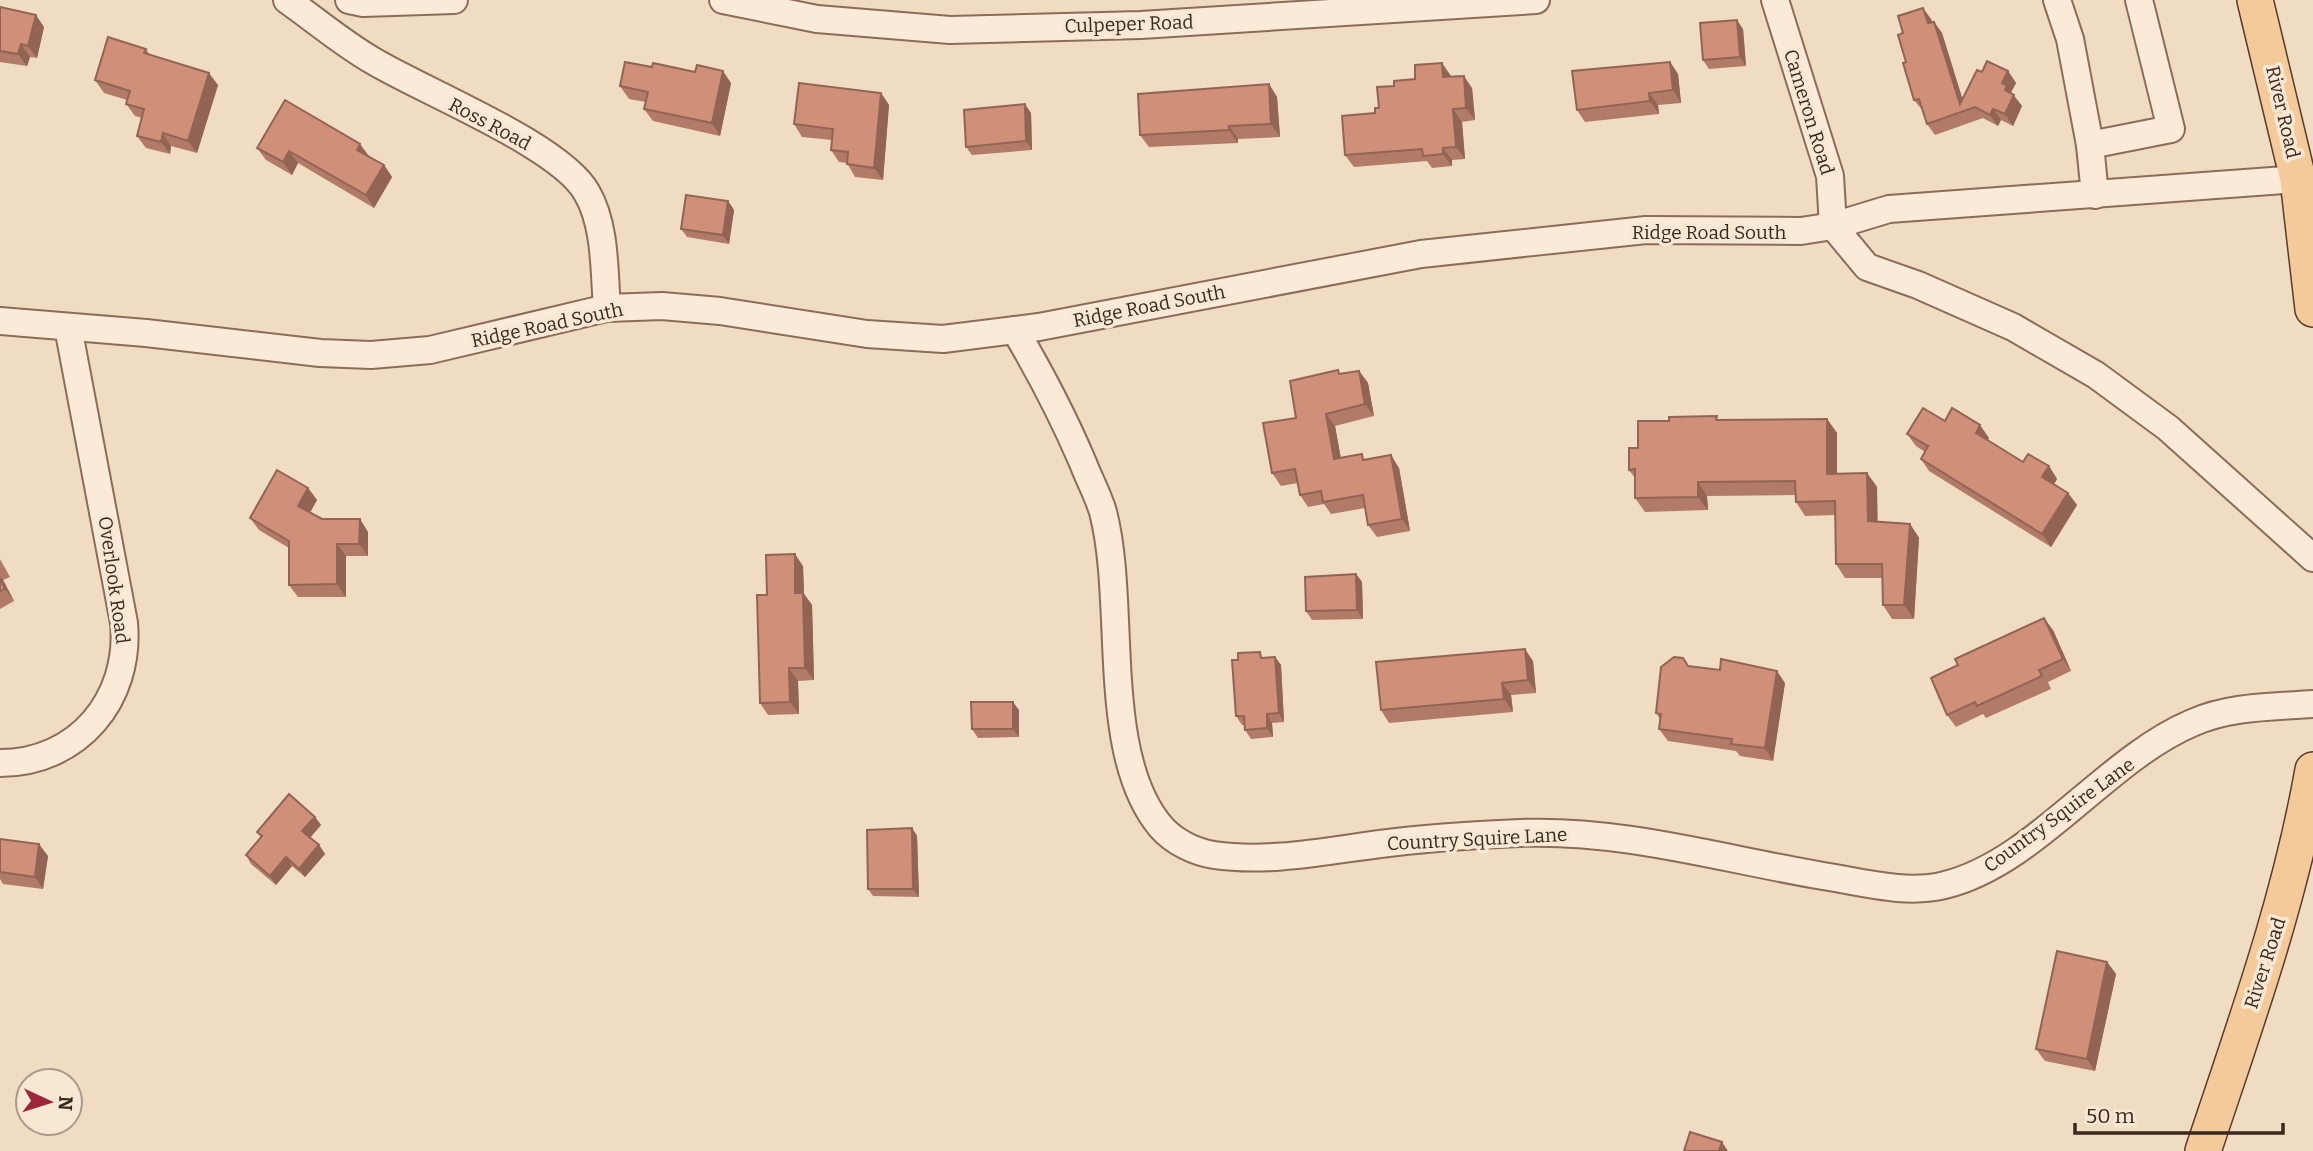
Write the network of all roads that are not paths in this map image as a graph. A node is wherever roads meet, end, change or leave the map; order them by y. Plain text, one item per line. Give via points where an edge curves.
1 (287, 0) edge
2 (349, 0) edge
3 (454, 0) edge
4 (723, 0) edge
5 (1536, 0) edge
6 (1775, 0) edge
7 (2057, 0) edge
8 (2139, 0) edge
9 (2255, 0) edge
10 (2090, 145) junction
11 (2308, 179) edge
12 (2095, 195) junction
13 (1833, 226) junction
14 (607, 308) junction
15 (2313, 309) edge
16 (0, 321) edge
17 (68, 327) junction
18 (1016, 330) junction
19 (2313, 558) edge
20 (2313, 704) edge
21 (0, 763) edge
22 (2313, 770) edge
23 (2203, 1151) edge

1 - 14 street, Ross Road via 367,58 492,122 574,176 587,191 601,236
2 - 3 street
4 - 5 street, Culpeper Road via 817,19 950,30 1141,25
6 - 13 street, Cameron Road via 1830,176
7 - 10 street via 2070,38
8 - 10 street via 2171,129
9 - 11 main road, River Road
10 - 12 street
11 - 12 street, Ridge Road South
11 - 15 main road, River Road
12 - 13 street, Ridge Road South via 1889,209
13 - 18 street, Ridge Road South via 1773,232 1646,230 1421,254
13 - 19 street via 1867,267 2013,327 2096,375 2168,428
14 - 17 street, Ridge Road South via 430,350 371,355 320,354
14 - 18 street, Ridge Road South via 720,311 867,334 943,339
16 - 17 street, Ridge Road South
17 - 21 street, Overlook Road via 124,624 124,658 104,712 83,734 65,748
18 - 20 street, Country Squire Lane via 1057,401 1102,510 1114,577 1128,752 1142,797 1171,837 1210,855 1328,852 1523,833 1587,835 1888,887 1938,887 1990,869 2106,779 2192,723 2225,712
22 - 23 main road, River Road via 2270,953

